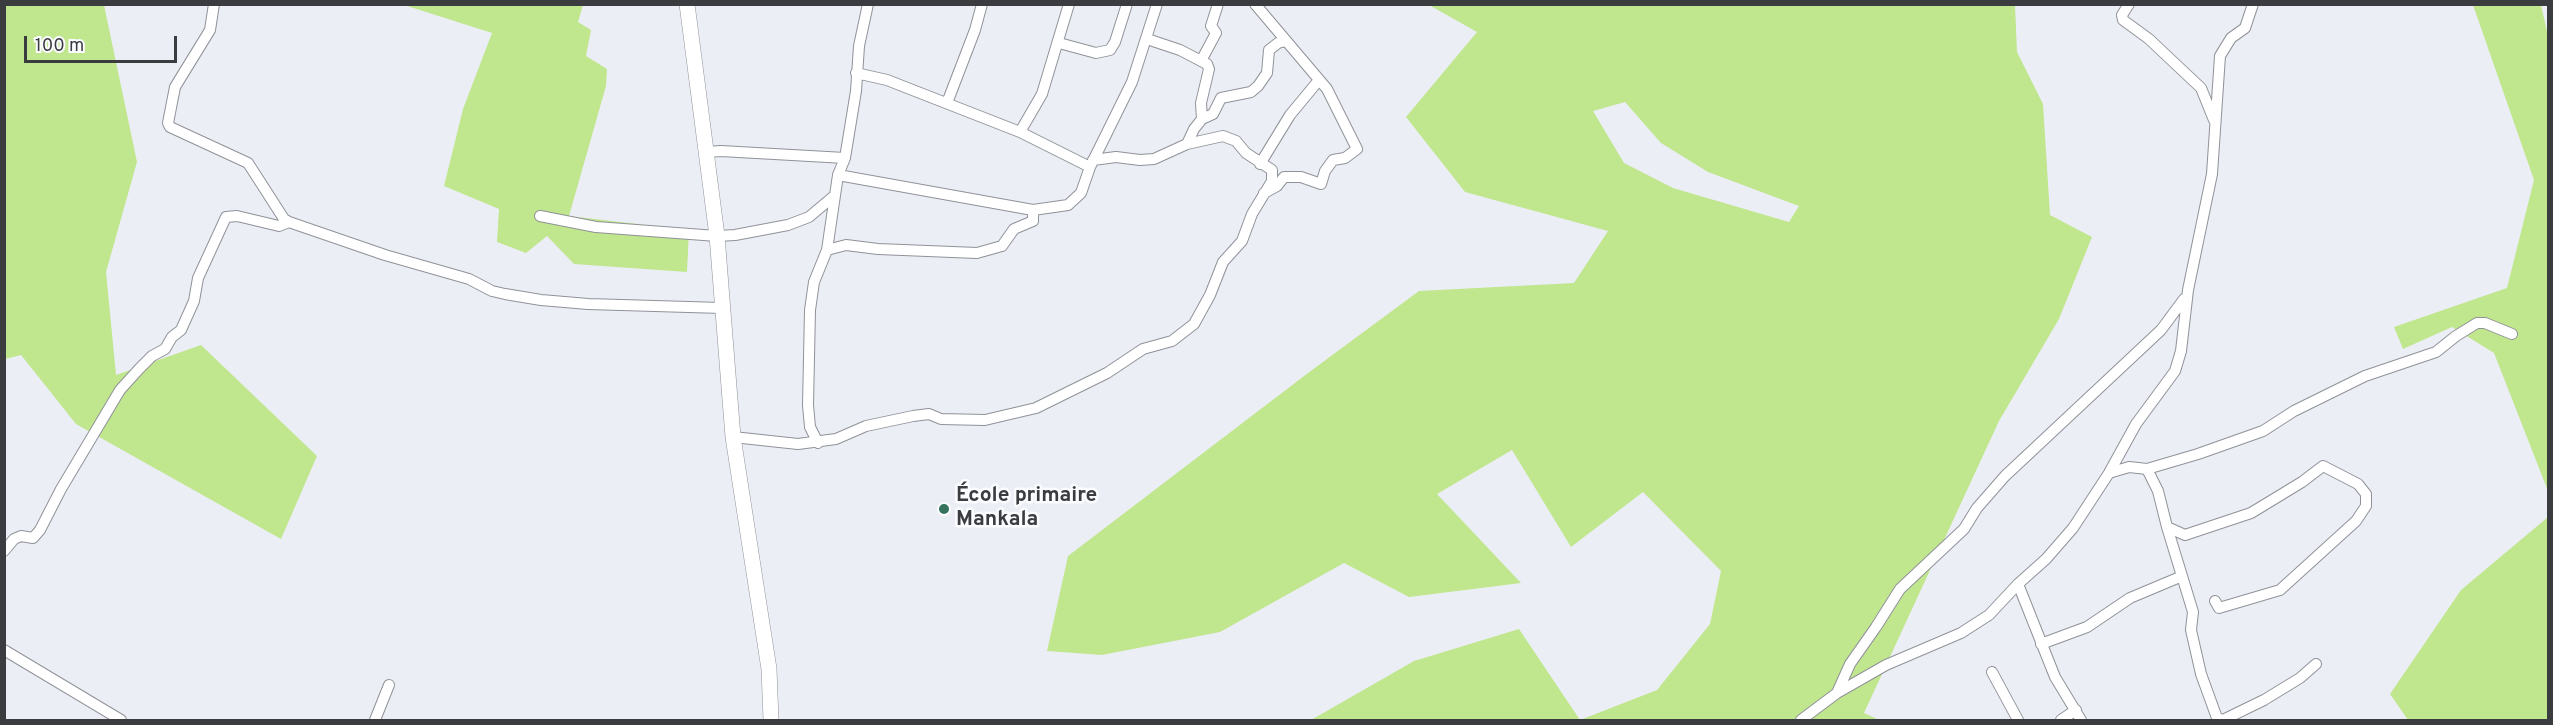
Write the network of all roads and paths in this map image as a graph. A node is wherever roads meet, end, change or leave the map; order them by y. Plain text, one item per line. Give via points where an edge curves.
1 (214, 4) edge
2 (687, 4) edge
3 (868, 4) edge
4 (982, 4) edge
5 (1069, 4) edge
6 (1127, 4) edge
7 (1157, 4) edge
8 (1218, 4) edge
9 (1255, 4) edge
10 (2129, 4) edge
11 (2253, 4) edge
12 (1147, 39) junction
13 (1286, 41) junction
14 (1059, 43) junction
15 (1201, 61) junction
16 (856, 73) junction
17 (1319, 80) junction
18 (947, 103) junction
19 (1202, 119) junction
20 (2216, 126) junction
21 (1020, 132) junction
22 (1187, 144) junction
23 (706, 152) junction
24 (845, 158) junction
25 (1092, 164) junction
26 (1260, 164) junction
27 (838, 176) junction
28 (834, 196) junction
29 (1262, 196) junction
30 (1033, 210) junction
31 (540, 216) dead end
32 (289, 222) junction
33 (717, 236) junction
34 (826, 250) junction
35 (2188, 290) junction
36 (722, 308) junction
37 (2512, 334) dead end
38 (733, 436) junction
39 (818, 443) junction
40 (2147, 469) junction
41 (2109, 473) junction
42 (2167, 527) junction
43 (4, 551) edge
44 (2180, 577) junction
45 (2018, 584) junction
46 (2215, 602) dead end
47 (2041, 644) junction
48 (4, 650) edge
49 (2316, 664) dead end
50 (1992, 672) dead end
51 (389, 685) dead end
52 (1837, 693) junction
53 (2078, 715) edge
54 (122, 720) edge
55 (375, 720) edge
56 (771, 720) edge
57 (1802, 720) edge
58 (2018, 720) edge
59 (2061, 720) edge

1 - 32 street via 210,30 175,87 168,123 248,163
2 - 23 street
3 - 16 street
4 - 18 street
5 - 14 street
6 - 14 street via 1110,50 1096,53
7 - 12 street
8 - 15 street via 1211,26 1216,33
9 - 13 street
10 - 20 street via 2123,20 2150,39 2201,88
11 - 20 street via 2245,28 2231,38 2220,56
12 - 15 street
12 - 25 street via 1132,82
13 - 17 street
13 - 19 street via 1269,50 1267,73 1258,86 1251,92 1221,98 1213,114
14 - 21 street via 1042,94
15 - 19 street via 1209,69 1201,103
16 - 18 street via 887,80
16 - 24 street
17 - 26 street via 1290,115
17 - 29 street via 1357,149 1345,158 1333,160 1321,184 1301,177 1284,177
18 - 21 street
19 - 22 street
20 - 35 street via 2212,174
21 - 25 street
22 - 25 street via 1154,159 1116,157
22 - 26 street via 1228,137
23 - 24 street
23 - 33 street
24 - 27 street
25 - 30 street via 1081,193 1068,205
26 - 29 street via 1272,170 1272,181
27 - 28 street
27 - 30 street
28 - 33 street via 809,217 788,225
28 - 34 street
29 - 39 street via 1242,241 1223,262 1194,324 1172,341 1143,349 1107,373 1036,408 985,420 913,416 866,426
30 - 34 street via 1032,221 1014,229 1002,246 977,253 846,245
31 - 33 street via 596,227
32 - 36 street via 505,294 597,304
32 - 43 street via 279,226 226,217 198,278 194,301 181,330 120,390 40,530 33,538 14,539
33 - 36 street
34 - 39 street via 814,282 810,310 808,405 810,427
35 - 41 street via 2175,371 2136,424
35 - 52 street via 2181,306 2161,330 2005,476 1964,529 1900,589 1850,664
36 - 38 street
37 - 40 street via 2477,323 2436,352 2365,376 2262,431
38 - 39 street
38 - 56 street via 769,669
40 - 41 street via 2129,466
40 - 42 street via 2158,491
41 - 45 street via 2073,528
42 - 44 street
42 - 46 street via 2185,535 2251,513 2324,466 2363,488 2368,500 2361,515 2280,590 2219,608
44 - 47 street via 2130,598 2087,627
44 - 49 street via 2193,612 2192,630 2201,674 2217,718 2223,720 2264,700
45 - 47 street
45 - 52 street via 1989,615 1961,633 1886,665
47 - 53 street
48 - 54 street
50 - 58 street
51 - 55 street
52 - 57 street
53 - 59 street

